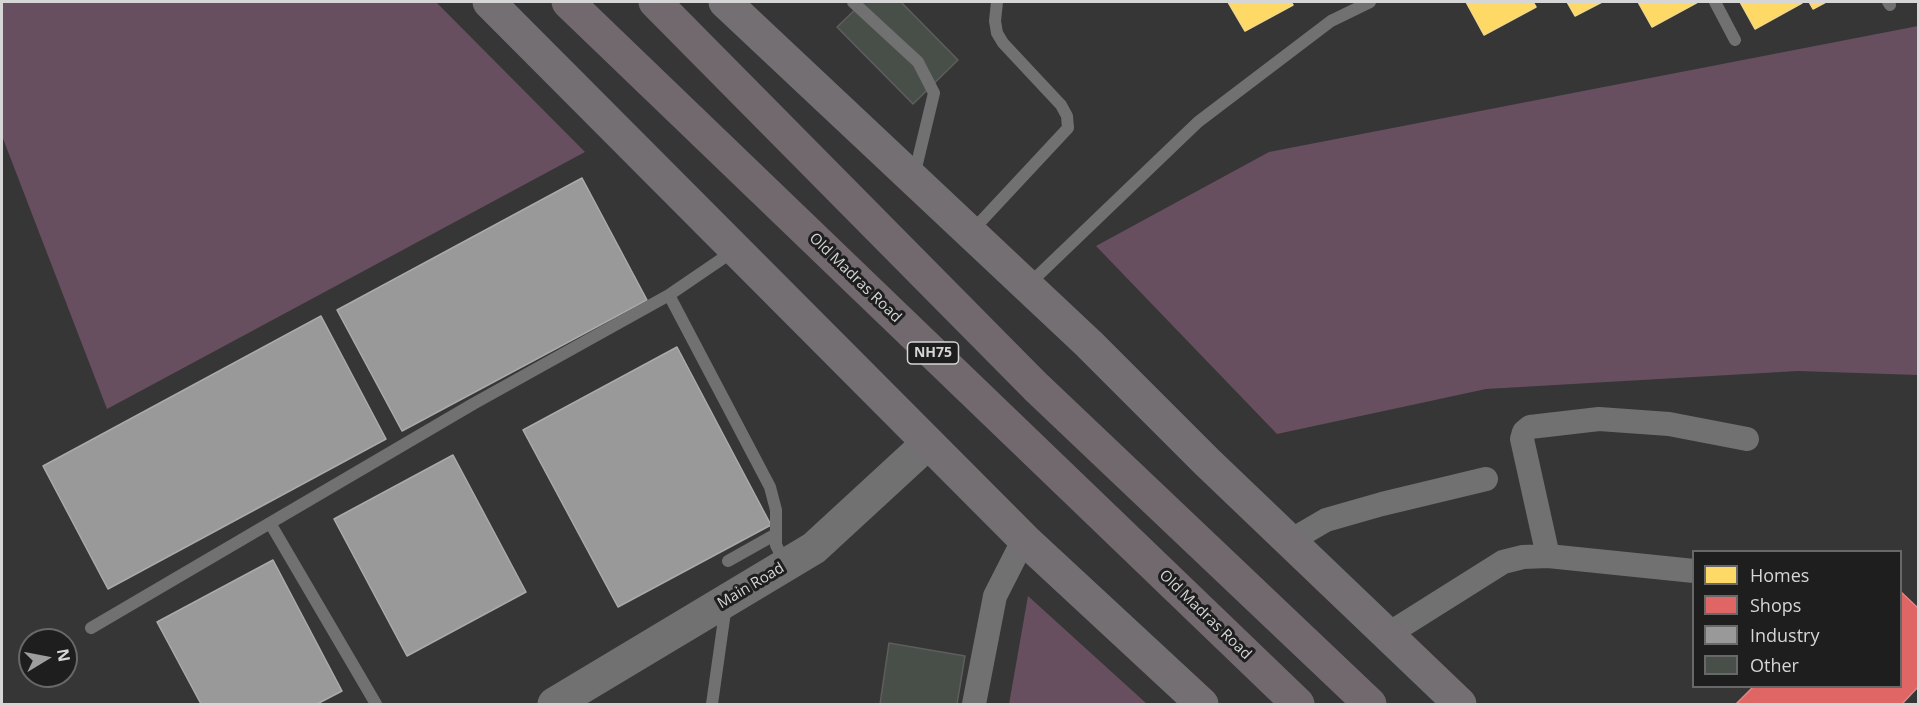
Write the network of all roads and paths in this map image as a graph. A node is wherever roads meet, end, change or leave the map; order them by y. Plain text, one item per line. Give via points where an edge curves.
1 (489, 2) edge
2 (568, 2) edge
3 (656, 2) edge
4 (725, 2) edge
5 (854, 2) edge
6 (997, 2) edge
7 (1370, 2) edge
8 (1715, 2) edge
9 (1735, 40) dead end
10 (913, 179) junction
11 (970, 232) junction
12 (736, 249) junction
13 (1027, 286) junction
14 (669, 295) junction
15 (1747, 439) dead end
16 (928, 443) junction
17 (1486, 479) dead end
18 (270, 523) junction
19 (776, 534) junction
20 (1024, 539) junction
21 (1290, 541) junction
22 (1548, 556) junction
23 (728, 561) dead end
24 (786, 565) junction
25 (1692, 571) edge
26 (726, 601) junction
27 (91, 628) dead end
28 (1387, 634) junction
29 (376, 705) edge
30 (554, 705) edge
31 (712, 705) edge
32 (974, 705) edge
33 (1202, 705) edge
34 (1298, 705) edge
35 (1370, 705) edge
36 (1460, 705) edge

1 - 12 main road
2 - 34 highway, Old Madras Road / NH75
3 - 35 highway via 1036,387
4 - 10 main road
5 - 10 lane via 918,62 934,93
6 - 11 lane via 995,21 1003,44 1061,105 1068,128
7 - 13 lane via 1331,21 1198,122
8 - 9 lane
10 - 11 main road
11 - 13 main road
12 - 14 lane
12 - 16 main road
13 - 21 main road
14 - 18 lane
14 - 19 lane via 770,488 776,510
15 - 22 street via 1669,424 1599,419 1530,427 1522,439
16 - 20 main road
16 - 24 street, Main Road via 814,548
17 - 21 street via 1326,520
18 - 27 lane
18 - 29 lane
19 - 23 lane
19 - 24 lane via 776,545
20 - 32 street via 995,596
20 - 33 main road
21 - 28 main road
22 - 25 street
22 - 28 street via 1503,562
24 - 26 street, Main Road
26 - 30 street, Main Road
26 - 31 lane
28 - 36 main road

